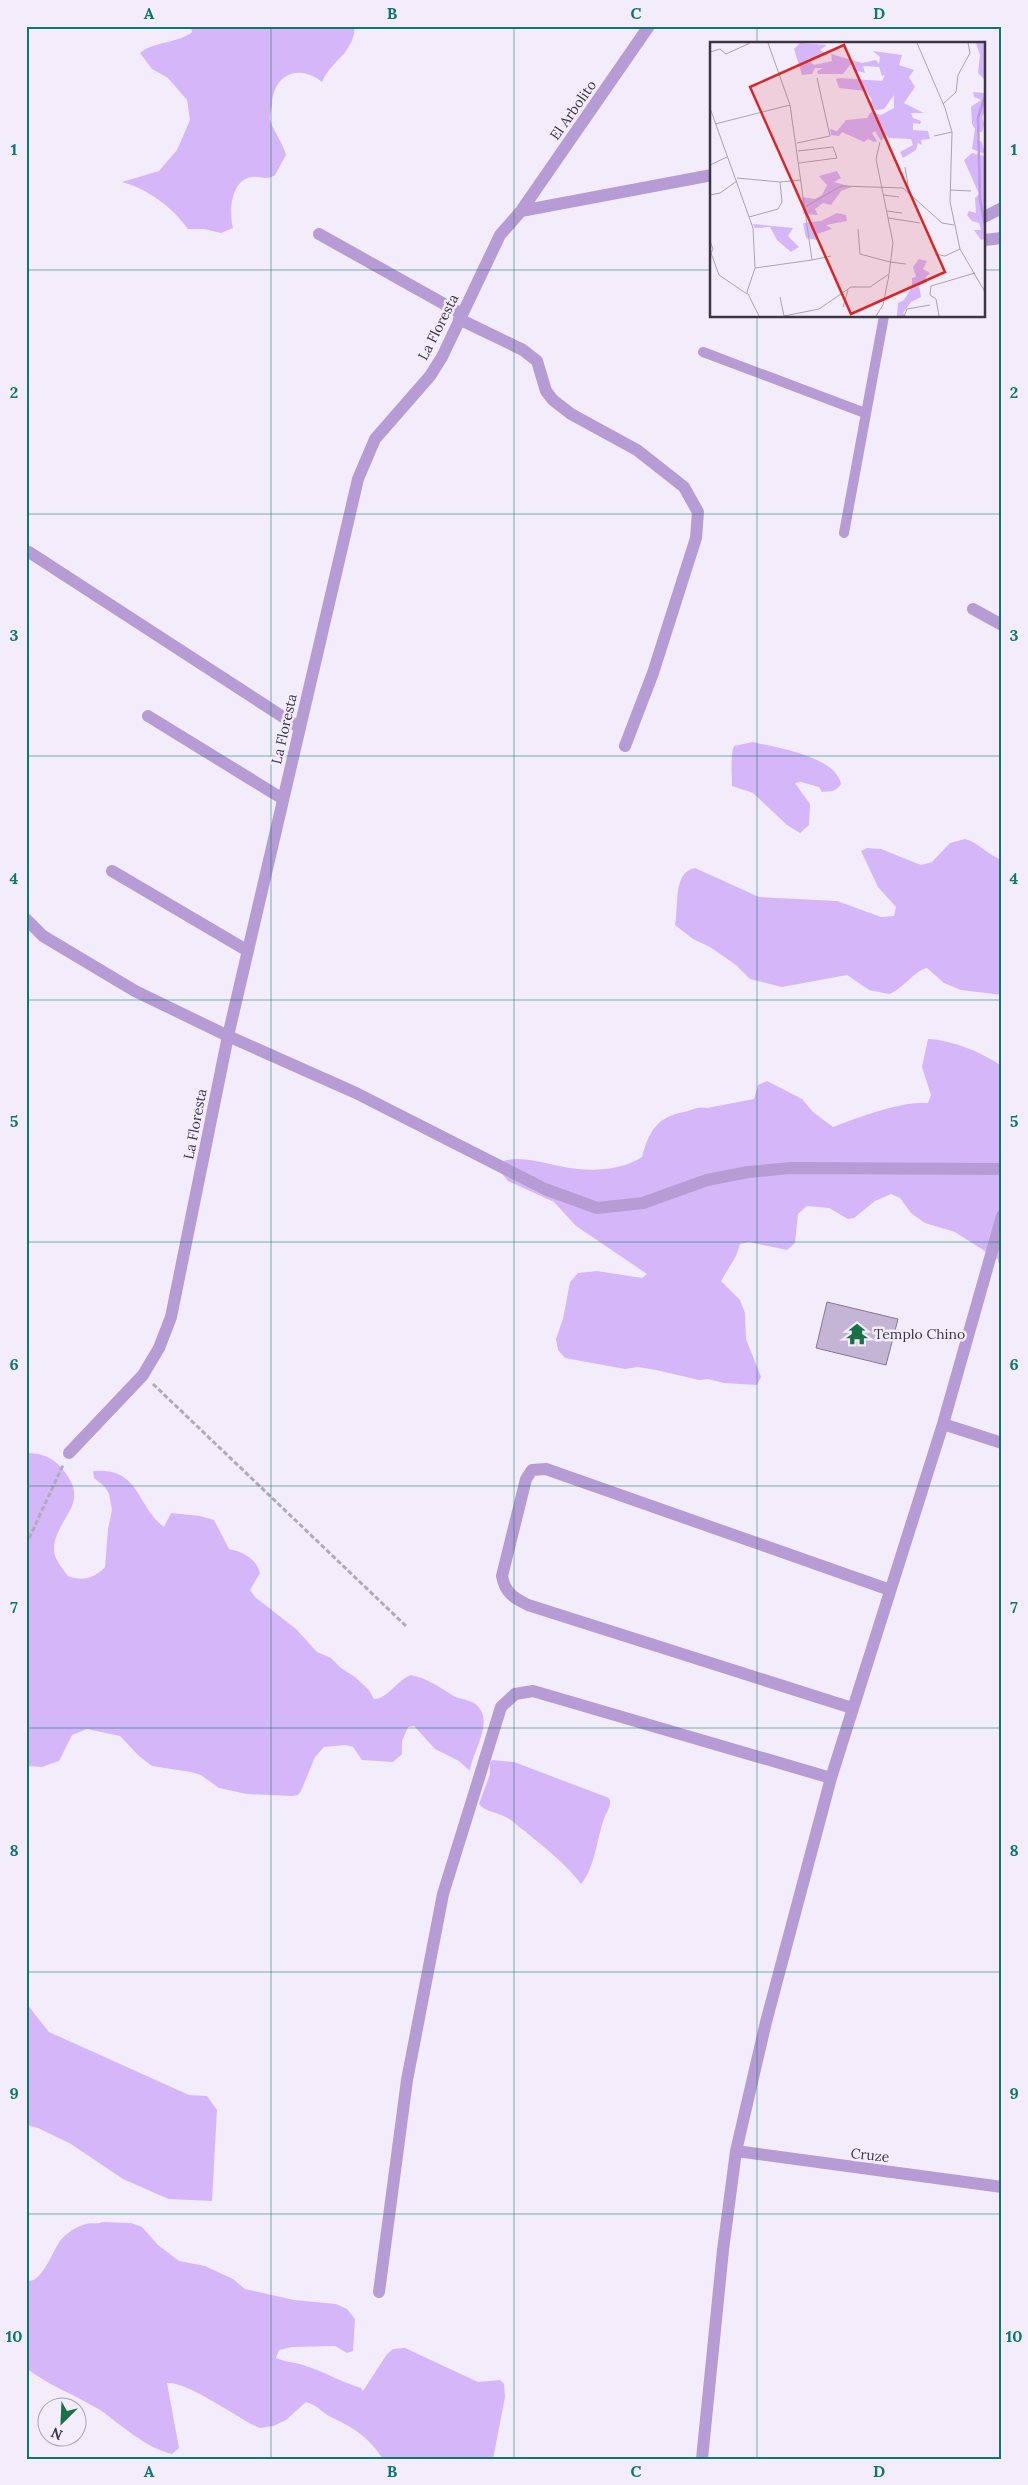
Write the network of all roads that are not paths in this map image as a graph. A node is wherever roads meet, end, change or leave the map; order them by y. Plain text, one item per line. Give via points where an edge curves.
1 (649, 26) edge
2 (710, 174) edge
3 (1002, 208) edge
4 (522, 211) junction
5 (986, 215) edge
6 (319, 234) dead end
7 (1002, 238) edge
8 (986, 240) edge
9 (460, 317) junction
10 (884, 318) edge
11 (702, 352) dead end
12 (865, 413) junction
13 (844, 532) dead end
14 (29, 552) dead end
15 (973, 609) dead end
16 (1002, 625) edge
17 (148, 716) dead end
18 (300, 728) junction
19 (625, 746) dead end
20 (284, 799) junction
21 (112, 870) dead end
22 (26, 919) edge
23 (248, 952) junction
24 (228, 1036) junction
25 (1002, 1169) edge
26 (1002, 1216) edge
27 (942, 1424) junction
28 (1002, 1443) edge
29 (69, 1453) road end
30 (890, 1590) junction
31 (852, 1708) junction
32 (831, 1778) junction
33 (736, 2151) junction
34 (1002, 2187) edge
35 (379, 2292) dead end
36 (702, 2459) edge

1 - 4 street, El Arbolito
2 - 4 street
3 - 5 street
4 - 9 street, La Floresta via 500,235
6 - 9 street
7 - 8 street
9 - 18 street, La Floresta via 434,370 375,439 364,461
9 - 19 street via 523,350 537,361 546,391 553,400 571,414 638,450 684,487 698,512 696,538 653,673
10 - 12 lane
11 - 12 lane
12 - 13 lane
14 - 18 street
15 - 16 street
17 - 20 street
18 - 20 street, La Floresta
20 - 23 street, La Floresta
21 - 23 street
22 - 24 street via 43,936 135,991
23 - 24 street, La Floresta
24 - 25 street via 356,1093 544,1189 597,1208 643,1203 707,1180 748,1172 790,1168
24 - 29 street, La Floresta via 172,1317 143,1375
26 - 27 street
27 - 28 street
27 - 30 street
30 - 31 street
30 - 31 street via 546,1469 532,1470 526,1479 502,1576 504,1586 512,1596 528,1605
31 - 32 street
32 - 33 street via 766,2022
32 - 35 street via 533,1691 515,1694 501,1707 443,1894 407,2080
33 - 34 street, Cruze
33 - 36 street

